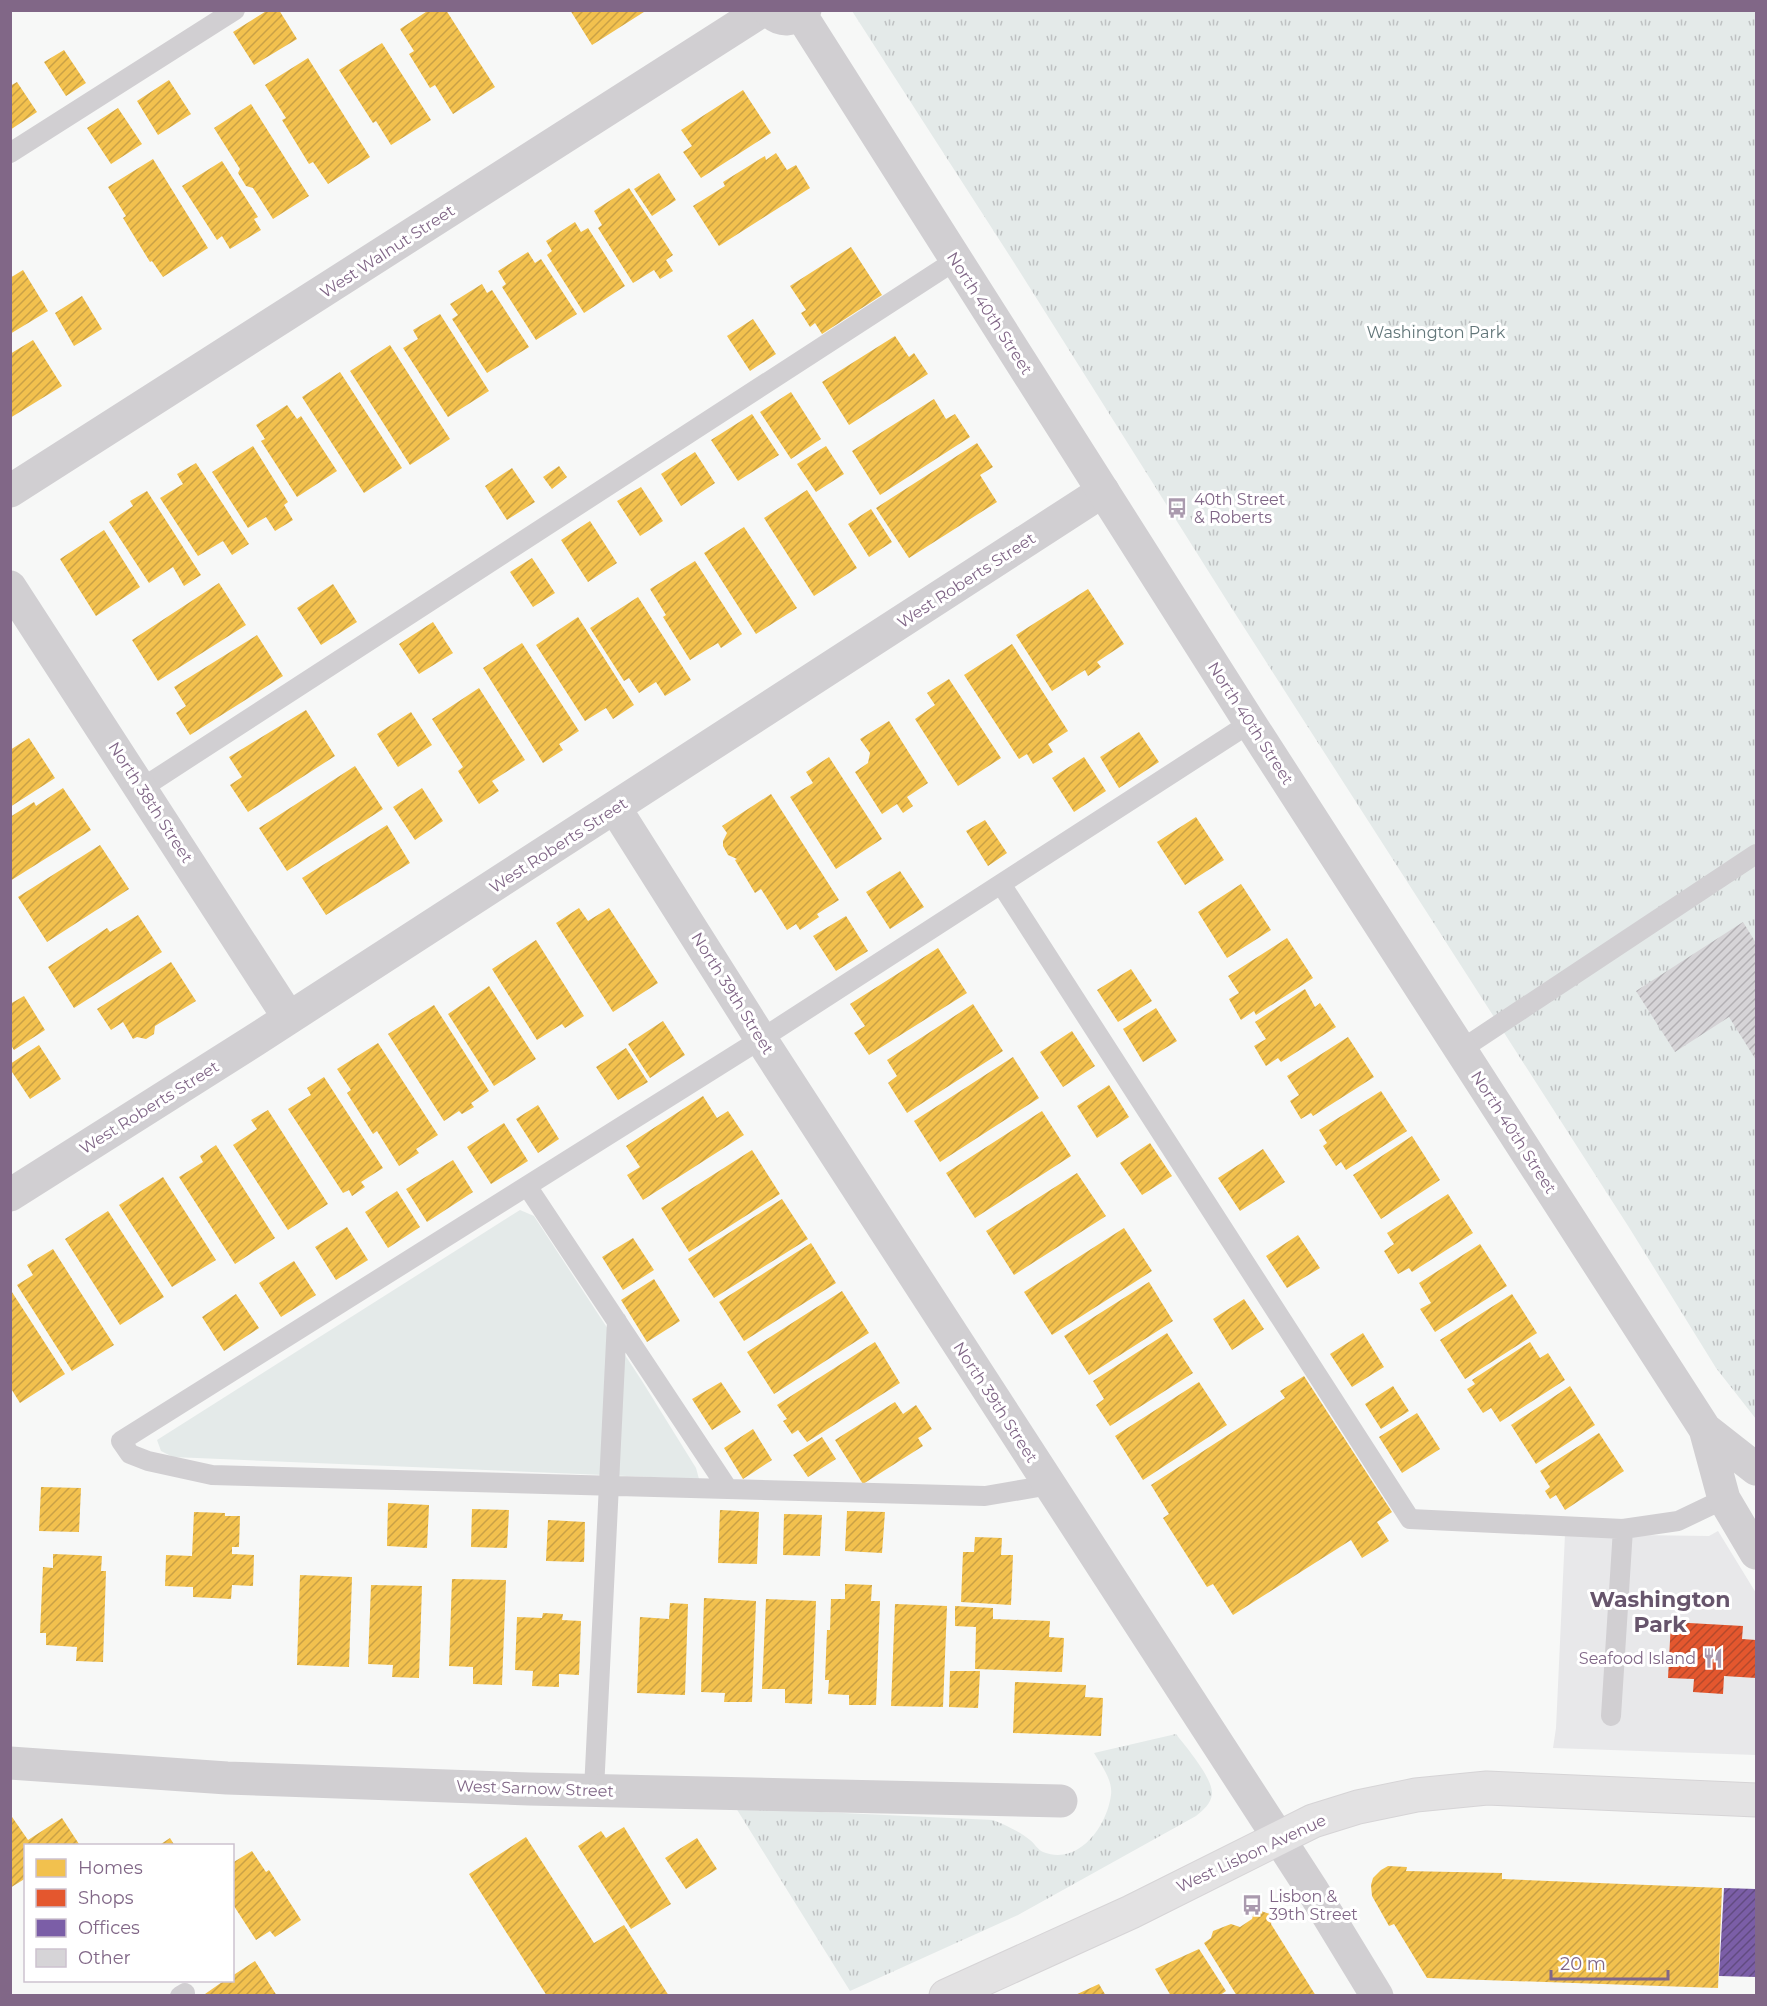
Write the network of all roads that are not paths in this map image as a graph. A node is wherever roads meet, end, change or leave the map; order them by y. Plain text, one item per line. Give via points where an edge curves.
1 (235, 10) edge
2 (763, 10) edge
3 (769, 10) edge
4 (803, 13) edge
5 (10, 153) edge
6 (956, 260) junction
7 (10, 491) edge
8 (1104, 491) junction
9 (10, 586) edge
10 (1250, 723) junction
11 (142, 788) junction
12 (615, 808) junction
13 (1756, 854) edge
14 (1001, 884) junction
15 (289, 1018) junction
16 (761, 1039) junction
17 (1462, 1049) junction
18 (527, 1186) junction
19 (10, 1195) edge
20 (617, 1321) junction
21 (1705, 1429) junction
22 (1756, 1469) edge
23 (609, 1485) junction
24 (1050, 1485) junction
25 (728, 1489) junction
26 (1724, 1499) junction
27 (1623, 1529) junction
28 (1756, 1553) edge
29 (1611, 1716) dead end
30 (10, 1763) edge
31 (594, 1790) junction
32 (1756, 1800) edge
33 (1061, 1801) dead end
34 (1278, 1838) junction
35 (946, 1995) edge
36 (1377, 1995) edge

1 - 5 lane
2 - 7 street, West Walnut Street
3 - 4 street via 786,20
4 - 6 street, North 40th Street
6 - 8 street, North 40th Street
6 - 11 lane
8 - 10 street, North 40th Street
8 - 12 street, West Roberts Street
9 - 11 street, North 38th Street
10 - 14 lane
10 - 17 street, North 40th Street
11 - 15 street, North 38th Street
12 - 15 street, West Roberts Street
12 - 16 street, North 39th Street
13 - 17 lane
14 - 16 lane
14 - 27 lane via 1410,1519
15 - 19 street, West Roberts Street
16 - 18 lane
16 - 24 street, North 39th Street
17 - 21 street, North 40th Street
18 - 20 lane
18 - 23 lane via 121,1441 130,1454 148,1461 212,1475
20 - 23 lane
20 - 25 lane
21 - 22 street, North 40th Street
21 - 26 street, North 40th Street
23 - 25 lane
23 - 31 lane
24 - 25 lane via 985,1496
24 - 34 street, North 39th Street
26 - 27 lane via 1678,1521
26 - 28 street, North 40th Street
27 - 29 lane
30 - 31 street, West Sarnow Street via 227,1778
31 - 33 street, West Sarnow Street
32 - 34 main road, West Lisbon Avenue via 1487,1788 1416,1795 1358,1807 1313,1821
34 - 35 main road, West Lisbon Avenue via 1131,1912
34 - 36 street, North 39th Street

